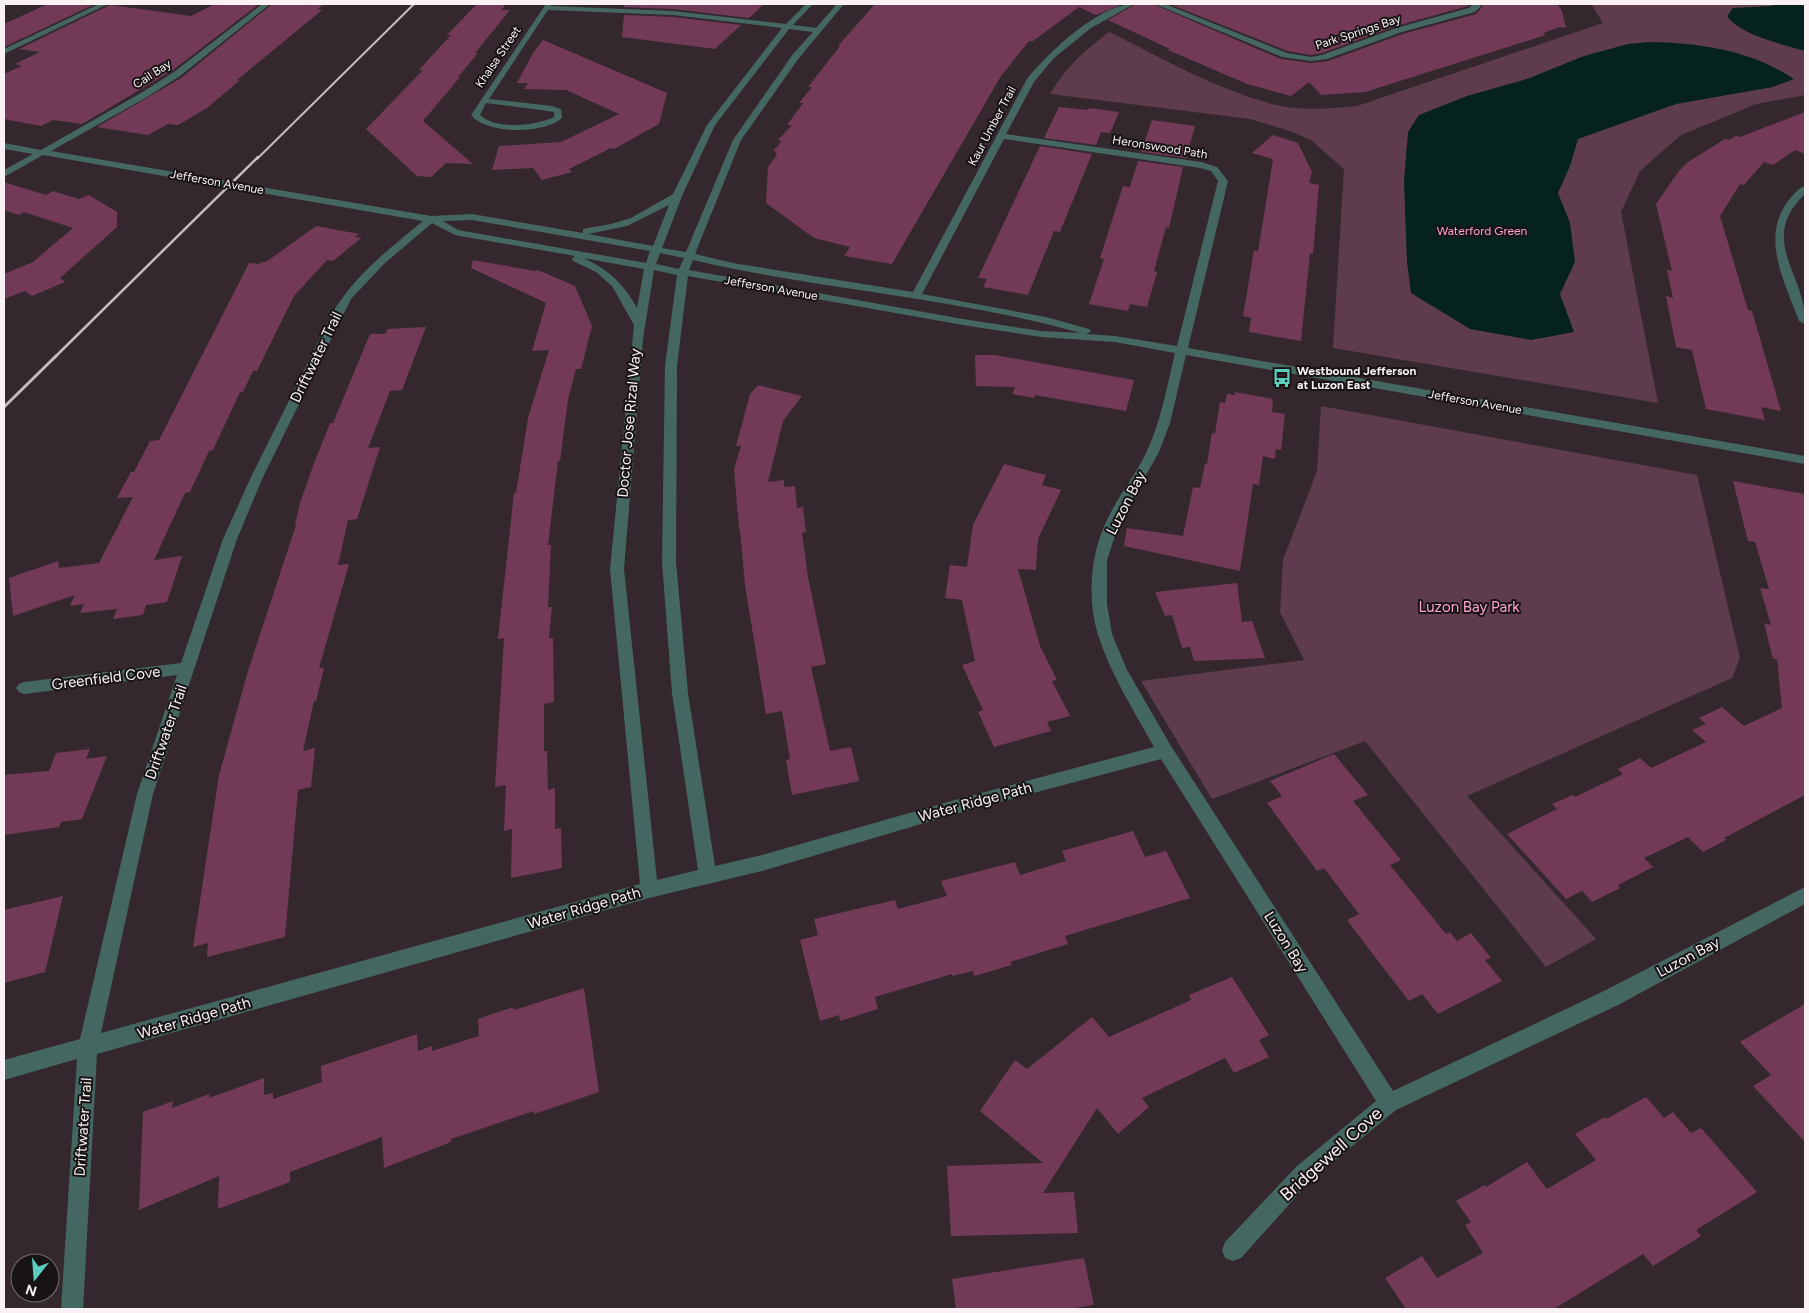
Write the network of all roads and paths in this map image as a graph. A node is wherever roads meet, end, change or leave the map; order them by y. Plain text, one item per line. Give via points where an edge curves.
1 (104, 4) edge
2 (266, 4) edge
3 (810, 4) edge
4 (841, 4) edge
5 (1130, 4) edge
6 (1159, 4) edge
7 (1476, 4) edge
8 (548, 6) edge
9 (787, 27) junction
10 (816, 30) junction
11 (4, 52) edge
12 (484, 100) junction
13 (1002, 136) junction
14 (4, 146) edge
15 (43, 152) junction
16 (4, 174) edge
17 (1805, 189) edge
18 (677, 196) junction
19 (431, 219) junction
20 (564, 233) junction
21 (550, 248) junction
22 (657, 250) junction
23 (691, 256) junction
24 (650, 266) junction
25 (683, 272) junction
26 (916, 296) junction
27 (1805, 320) edge
28 (639, 324) junction
29 (1116, 339) junction
30 (1182, 351) junction
31 (1805, 460) edge
32 (188, 668) junction
33 (24, 688) dead end
34 (1165, 751) junction
35 (708, 876) junction
36 (648, 890) junction
37 (1805, 895) edge
38 (88, 1048) junction
39 (4, 1070) edge
40 (1388, 1103) junction
41 (1233, 1250) dead end
42 (72, 1309) edge

1 - 11 street
2 - 15 street, Cail Bay via 177,74
3 - 9 street, Doctor Jose Rizal Way
4 - 10 street
5 - 13 street, Kaur Umber Trail via 1091,24 1046,60 1023,93
6 - 7 street, Park Springs Bay via 1285,55 1311,59 1472,10
8 - 9 street via 673,13
8 - 12 street, Khalsa Street
9 - 10 street
9 - 18 street, Doctor Jose Rizal Way via 711,125
10 - 23 street via 737,140
12 - 12 street, Khalsa Street via 475,115 487,124 537,125 558,118 558,110 548,107 496,104
13 - 26 street, Kaur Umber Trail
13 - 30 street, Heronswood Path via 1183,162 1214,169 1220,175 1223,188
14 - 15 street, Jefferson Avenue
15 - 16 street, Cail Bay
15 - 19 street, Jefferson Avenue
17 - 27 street via 1790,204 1779,238 1788,278
18 - 20 street via 640,219 609,229
18 - 22 street, Doctor Jose Rizal Way
19 - 20 street, Jefferson Avenue via 472,218
19 - 21 street, Jefferson Avenue via 455,232
19 - 32 street, Driftwater Trail via 369,272 342,305 230,539
20 - 22 street, Jefferson Avenue
21 - 24 street, Jefferson Avenue
21 - 28 street via 589,263 614,279 626,295
22 - 23 street, Jefferson Avenue
22 - 24 street, Doctor Jose Rizal Way
23 - 25 street
23 - 26 street, Jefferson Avenue
24 - 25 street, Jefferson Avenue
24 - 28 street, Doctor Jose Rizal Way
25 - 29 street, Jefferson Avenue via 1041,334
25 - 35 street via 672,366 669,562 680,693
26 - 29 street, Jefferson Avenue via 1046,320
28 - 36 street, Doctor Jose Rizal Way via 617,569
29 - 30 street, Jefferson Avenue
30 - 31 street, Jefferson Avenue
30 - 34 street, Luzon Bay via 1164,423 1153,452 1113,521 1100,560 1100,604 1105,634 1120,671
32 - 33 street, Greenfield Cove
32 - 38 street, Driftwater Trail via 145,794
34 - 35 street, Water Ridge Path
34 - 40 street, Luzon Bay
35 - 36 street, Water Ridge Path
36 - 38 street, Water Ridge Path
37 - 40 street, Luzon Bay via 1612,998
38 - 39 street, Water Ridge Path
38 - 42 street, Driftwater Trail
40 - 41 street, Bridgewell Cove via 1304,1173

